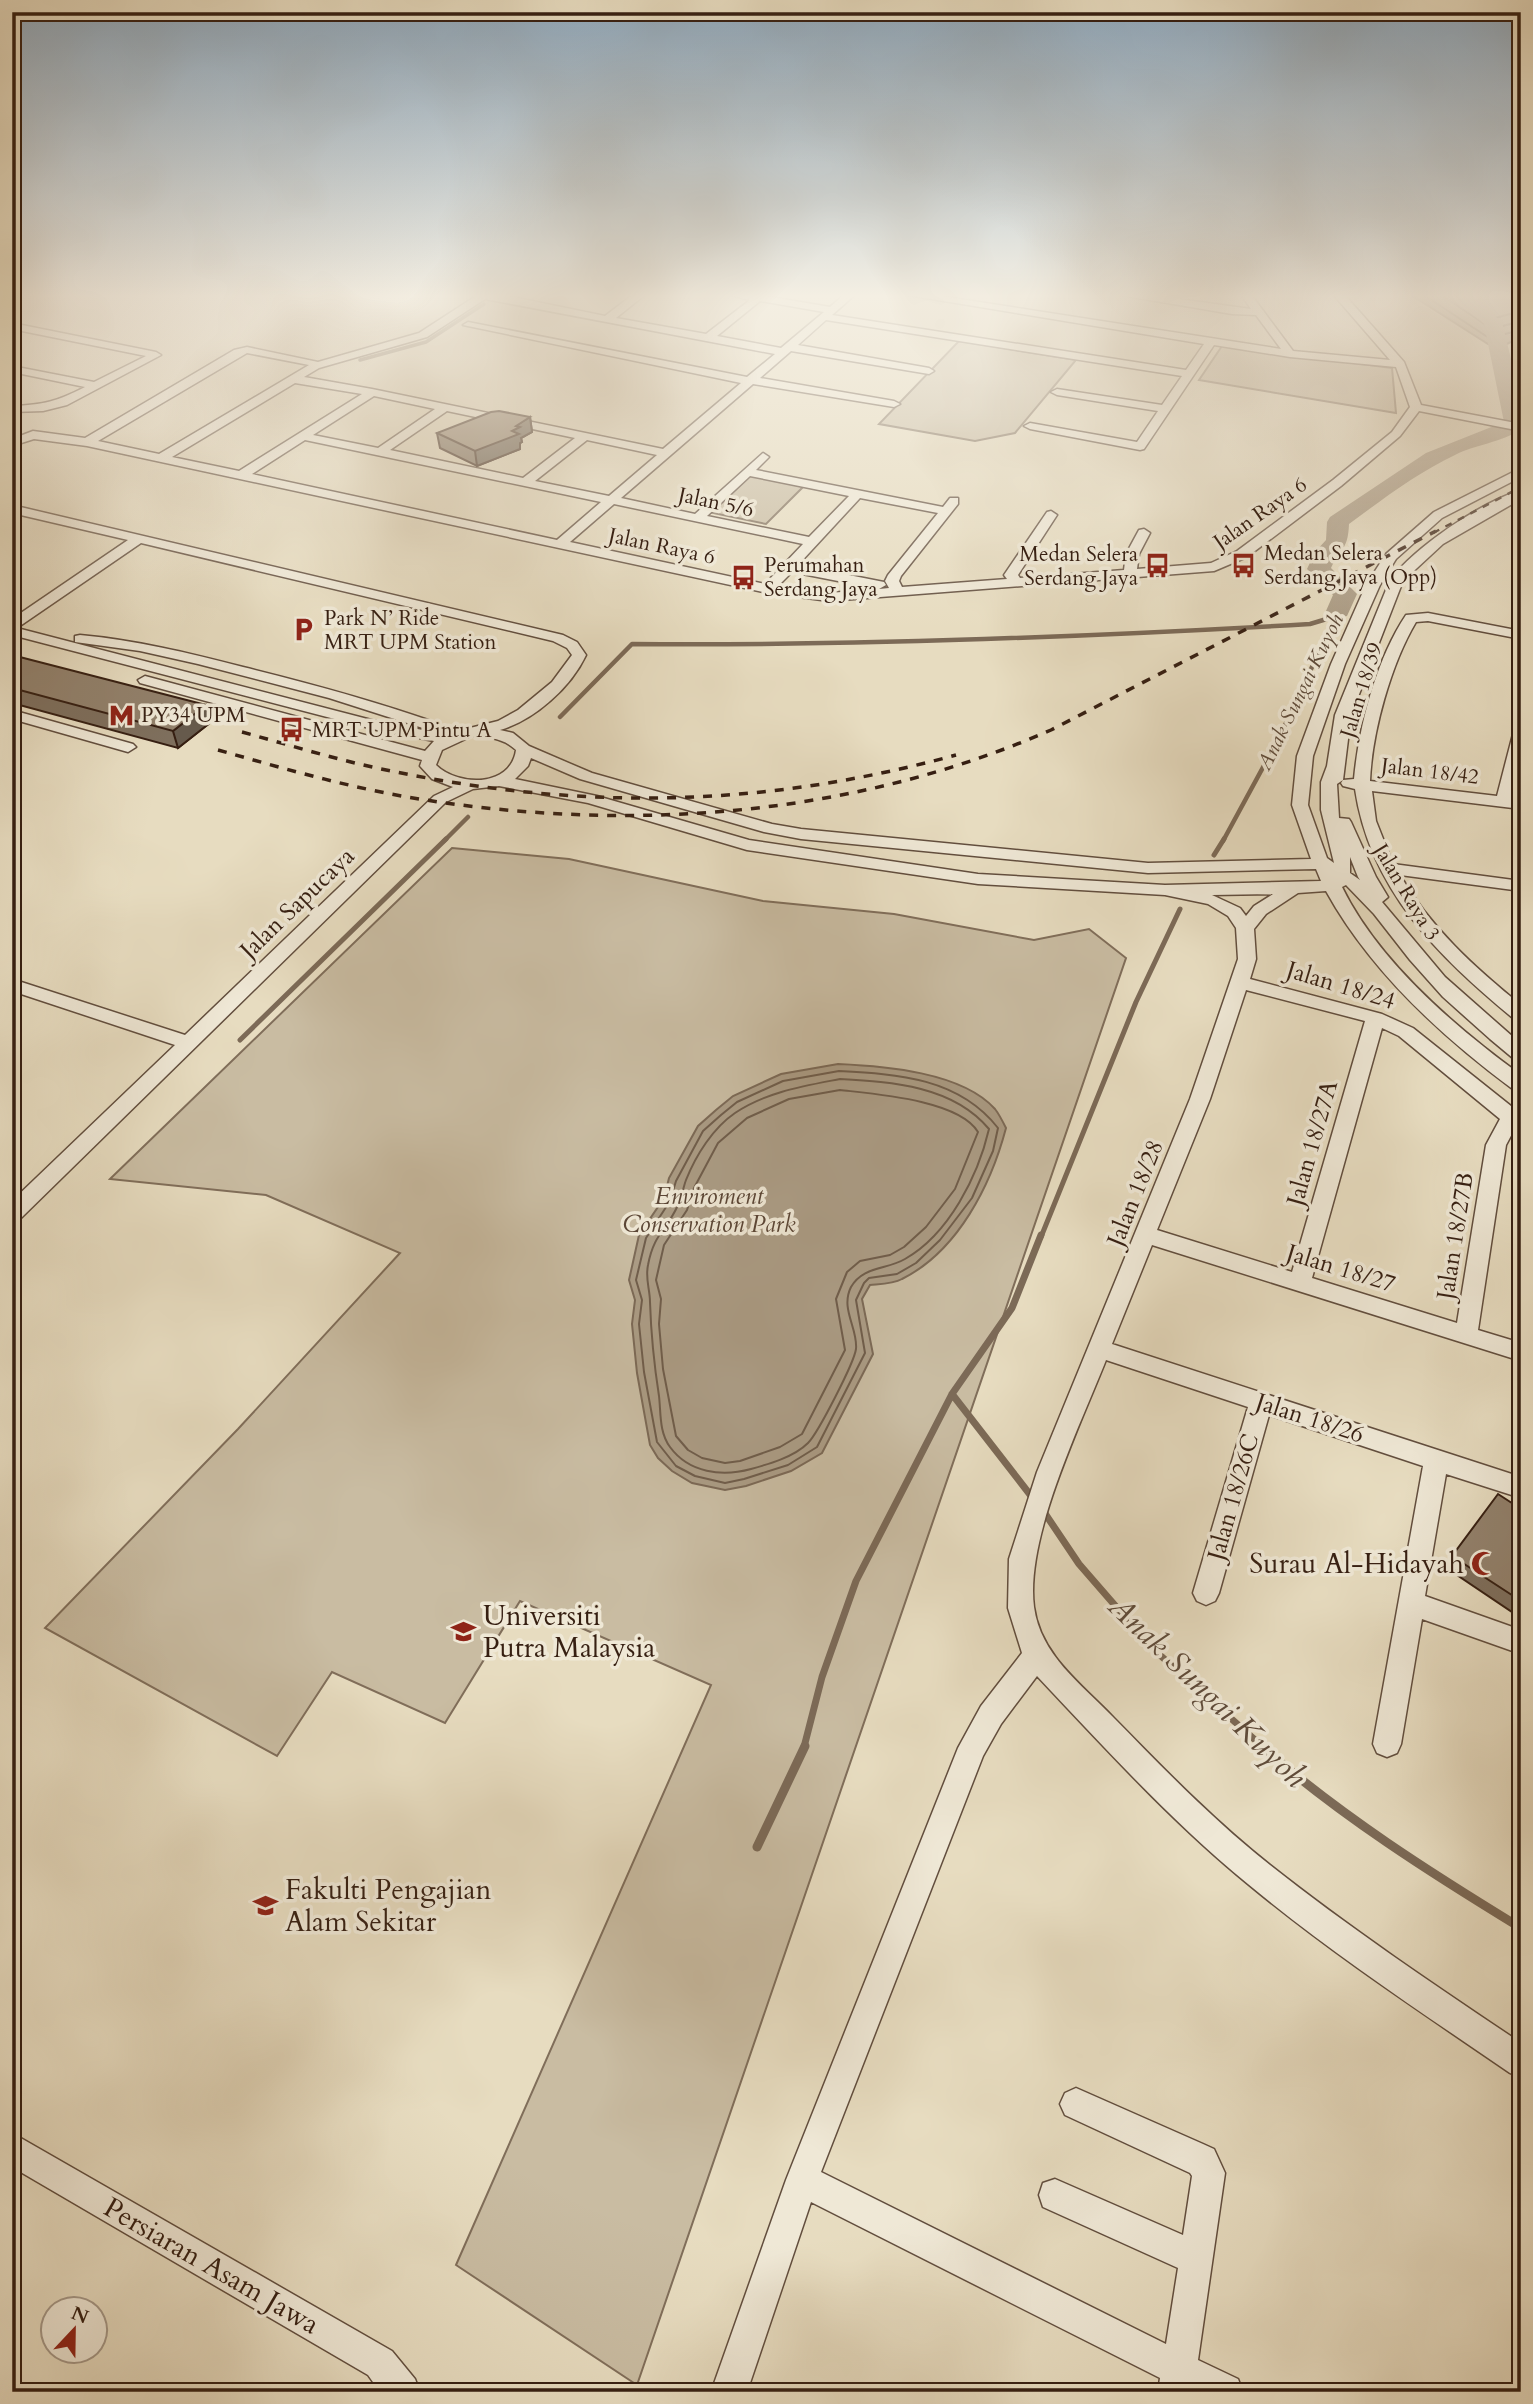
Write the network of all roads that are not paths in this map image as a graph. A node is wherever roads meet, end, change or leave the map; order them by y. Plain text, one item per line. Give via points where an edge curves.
1 (54, 405) edge
2 (149, 405) edge
3 (250, 405) edge
4 (351, 405) edge
5 (436, 405) edge
6 (721, 405) edge
7 (1142, 405) edge
8 (1169, 405) edge
9 (445, 407) junction
10 (1416, 407) joint
11 (15, 409) edge
12 (1166, 409) junction
13 (1030, 426) dead end
14 (1521, 428) edge
15 (303, 436) junction
16 (585, 436) junction
17 (16, 441) edge
18 (87, 442) junction
19 (380, 452) junction
20 (666, 453) junction
21 (163, 457) junction
22 (763, 457) dead end
23 (747, 471) junction
24 (1521, 472) edge
25 (243, 474) junction
26 (526, 482) junction
27 (858, 493) junction
28 (1521, 494) edge
29 (612, 500) junction
30 (12, 509) edge
31 (1051, 515) dead end
32 (698, 518) junction
33 (1144, 533) dead end
34 (139, 539) junction
35 (813, 541) junction
36 (561, 543) junction
37 (788, 567) junction
38 (1133, 575) junction
39 (1017, 583) junction
40 (768, 589) junction
41 (895, 589) junction
42 (12, 625) edge
43 (12, 631) edge
44 (1521, 635) edge
45 (36, 637) junction
46 (70, 646) junction
47 (12, 713) edge
48 (382, 727) junction
49 (475, 732) junction
50 (1521, 734) edge
51 (453, 737) junction
52 (128, 747) dead end
53 (524, 749) junction
54 (430, 754) junction
55 (1335, 774) junction
56 (499, 781) junction
57 (1363, 784) junction
58 (441, 789) junction
59 (1513, 802) edge
60 (1313, 842) junction
61 (1322, 864) junction
62 (1290, 865) junction
63 (1385, 869) junction
64 (1337, 884) junction
65 (1521, 886) edge
66 (1294, 888) junction
67 (1165, 890) junction
68 (1245, 928) junction
69 (1429, 971) junction
70 (1240, 982) junction
71 (12, 985) edge
72 (1521, 1015) edge
73 (1375, 1018) junction
74 (189, 1043) junction
75 (1521, 1054) edge
76 (1521, 1085) edge
77 (1515, 1122) edge
78 (12, 1214) edge
79 (1146, 1235) junction
80 (1300, 1283) junction
81 (1466, 1335) junction
82 (1100, 1349) junction
83 (1521, 1352) edge
84 (1261, 1402) junction
85 (1436, 1460) junction
86 (1521, 1488) edge
87 (1206, 1593) dead end
88 (1411, 1603) junction
89 (1521, 1643) edge
90 (1035, 1656) junction
91 (1387, 1744) dead end
92 (1521, 2062) edge
93 (1076, 2104) dead end
94 (12, 2149) edge
95 (802, 2180) junction
96 (1055, 2195) dead end
97 (1195, 2258) junction
98 (1179, 2381) edge
99 (402, 2392) edge
100 (729, 2392) edge
101 (1225, 2392) edge

1 - 11 street
2 - 18 street
3 - 21 street
4 - 15 street
5 - 9 street
6 - 20 street
7 - 12 street
8 - 12 street
9 - 16 street
9 - 19 street
10 - 14 street
10 - 38 street, Jalan Raya 6 via 1395,434 1242,554 1214,567
12 - 13 street via 1140,446
15 - 19 street, Jalan 5/6
15 - 25 street
16 - 20 street
16 - 26 street
17 - 18 street, Jalan Raya 6 via 33,435
18 - 21 street, Jalan Raya 6
19 - 26 street, Jalan 5/6
20 - 29 street
21 - 25 street, Jalan Raya 6
22 - 23 street
23 - 27 street
23 - 32 street
24 - 60 street via 1438,515 1391,557 1373,585 1305,756 1300,804
25 - 36 street, Jalan Raya 6
26 - 29 street, Jalan 5/6
27 - 35 street
27 - 41 street via 950,506 895,575
28 - 55 street, Jalan Raya 3 via 1448,533 1397,580 1343,715
29 - 32 street, Jalan 5/6
29 - 36 street
30 - 34 street
31 - 39 street via 1011,575
32 - 35 street, Jalan 5/6
33 - 38 street via 1129,562
34 - 42 street
34 - 49 street via 572,645 578,660 536,705
35 - 37 street
36 - 40 street, Jalan Raya 6
37 - 40 street
37 - 41 street
38 - 39 street, Jalan Raya 6
39 - 41 street, Jalan Raya 6
40 - 41 street, Jalan Raya 6 via 829,597
43 - 45 street
44 - 57 street, Jalan 18/39 via 1428,617 1411,618 1366,738
45 - 46 street
45 - 51 street via 110,641 160,650 349,697
46 - 48 street
46 - 54 street via 134,677
47 - 52 street
48 - 51 street
48 - 54 street
49 - 51 street
49 - 53 street via 506,735
50 - 59 street
51 - 54 street
53 - 56 street via 521,766
53 - 62 street via 586,776 801,834 1148,868
54 - 58 street via 428,766
55 - 57 street, Jalan 18/42
55 - 64 street via 1329,777 1326,797 1342,858
55 - 69 street, Jalan Raya 3 via 1340,815 1367,877
56 - 58 street, Jalan Sapucaya
56 - 67 street via 591,799 747,845 978,879
57 - 59 street, Jalan 18/42
57 - 63 street, Jalan 18/39 via 1366,813
58 - 74 street, Jalan Sapucaya
60 - 61 street
60 - 62 street
61 - 62 street
61 - 64 street
63 - 65 street
63 - 72 street, Jalan 18/39 via 1413,910 1479,983
64 - 66 street
64 - 69 street via 1359,887
64 - 76 street via 1353,921 1395,975 1466,1043
66 - 67 street
66 - 68 street via 1260,909
67 - 68 street via 1213,900 1234,912
68 - 70 street, Jalan 18/28 via 1247,959
69 - 75 street via 1491,1032
70 - 73 street, Jalan 18/24
70 - 79 street, Jalan 18/28
71 - 74 street
73 - 77 street, Jalan 18/24 via 1406,1031
73 - 80 street, Jalan 18/27A
74 - 78 street, Jalan Sapucaya
77 - 81 street, Jalan 18/27B via 1496,1145
79 - 80 street, Jalan 18/27
79 - 82 street, Jalan 18/28
80 - 81 street, Jalan 18/27
81 - 83 street, Jalan 18/27
82 - 84 street, Jalan 18/26
82 - 90 street, Jalan 18/28 via 1049,1472 1022,1559 1021,1608
84 - 85 street, Jalan 18/26
84 - 87 street, Jalan 18/26C
85 - 86 street, Jalan 18/26
85 - 88 street
88 - 89 street
88 - 91 street
90 - 92 street via 1174,1800 1258,1874 1350,1945
90 - 95 street via 972,1748
93 - 97 street via 1202,2161 1209,2173
94 - 99 street, Persiaran Asam Jawa via 380,2363
95 - 98 street
95 - 100 street
96 - 97 street
97 - 98 street
98 - 101 street

